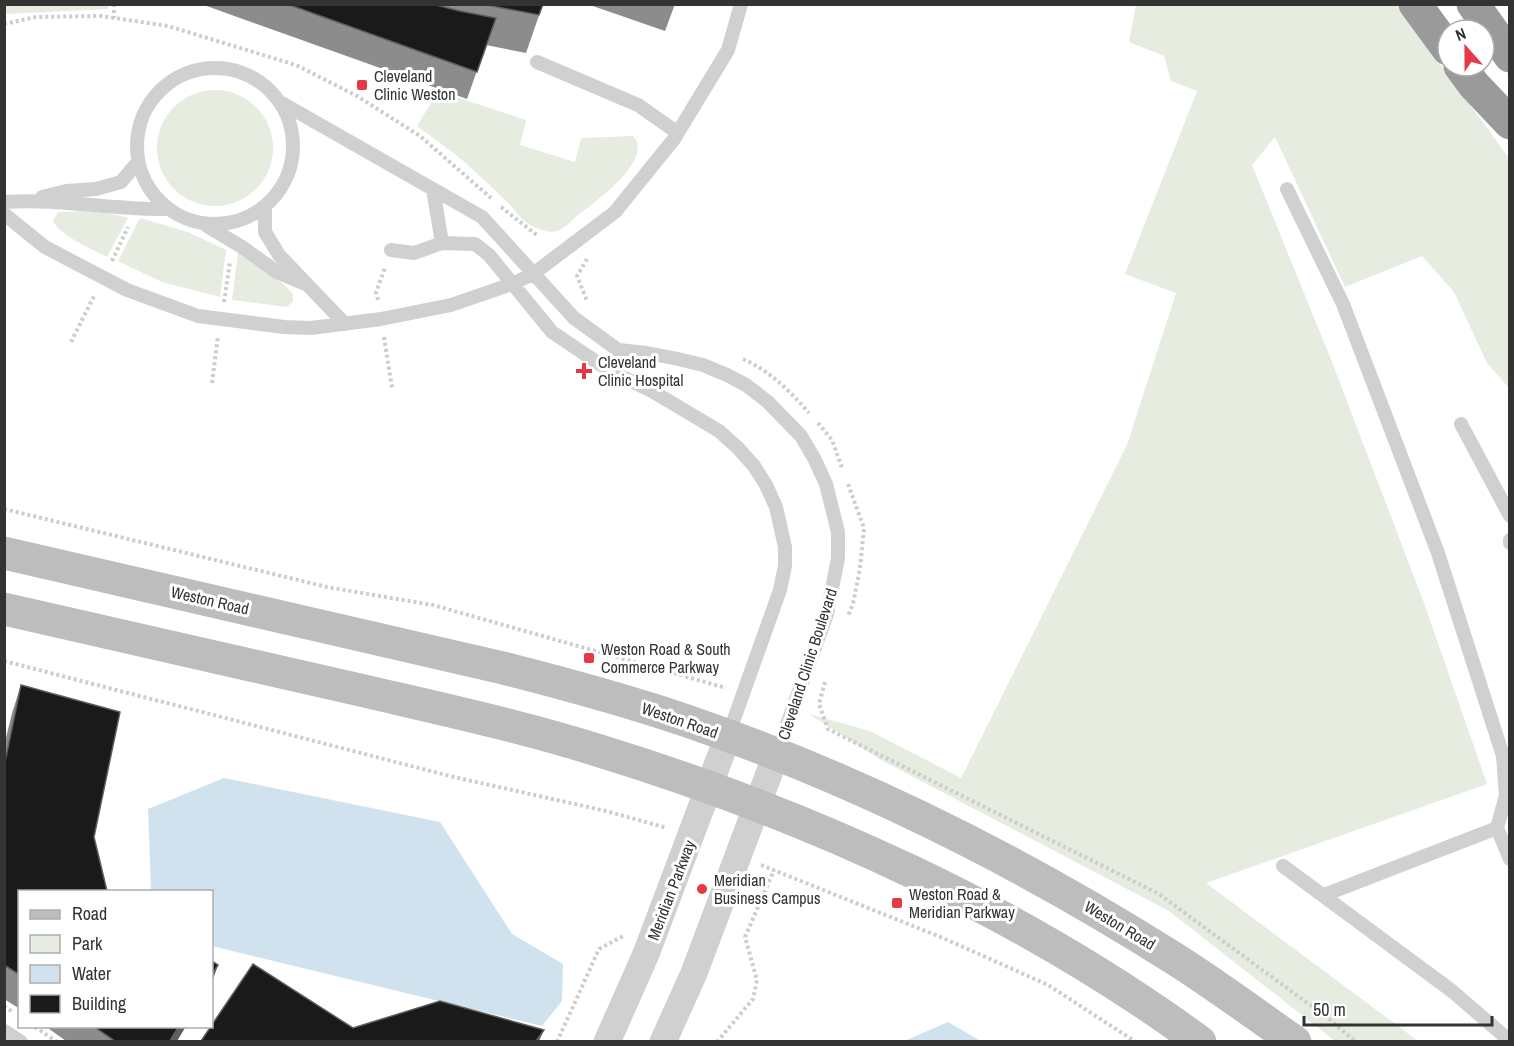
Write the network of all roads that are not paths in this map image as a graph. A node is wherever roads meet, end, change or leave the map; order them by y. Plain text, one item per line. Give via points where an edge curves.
1 (741, 4) edge
2 (1415, 4) edge
3 (1473, 4) edge
4 (1436, 33) edge
5 (1509, 56) edge
6 (537, 62) dead end
7 (1468, 78) edge
8 (280, 102) junction
9 (1509, 123) edge
10 (678, 133) junction
11 (137, 163) junction
12 (434, 189) junction
13 (1287, 189) dead end
14 (31, 200) junction
15 (4, 202) edge
16 (265, 206) junction
17 (166, 209) junction
18 (4, 214) edge
19 (203, 224) junction
20 (442, 243) junction
21 (391, 250) dead end
22 (533, 274) junction
23 (512, 284) junction
24 (308, 285) junction
25 (345, 324) junction
26 (1461, 424) dead end
27 (1509, 516) edge
28 (4, 553) edge
29 (4, 609) edge
30 (728, 736) junction
31 (776, 755) junction
32 (709, 787) junction
33 (758, 805) junction
34 (1497, 828) junction
35 (1509, 859) edge
36 (1283, 866) dead end
37 (1324, 895) junction
38 (4, 1031) edge
39 (21, 1041) edge
40 (607, 1041) edge
41 (663, 1041) edge
42 (1200, 1041) edge
43 (1295, 1041) edge
44 (1509, 1041) edge

1 - 10 lane via 728,50
2 - 4 highway
3 - 5 highway
6 - 10 lane via 638,105
7 - 9 highway
8 - 11 lane via 262,83 240,71 215,68 189,72 167,84 149,103 138,126
8 - 12 lane, Cleveland Clinic Boulevard
8 - 16 lane via 291,125 294,151 288,175
10 - 22 lane via 615,212
11 - 14 lane via 121,182
11 - 17 lane via 143,181
12 - 20 lane
12 - 22 lane, Cleveland Clinic Boulevard via 482,217
13 - 34 lane via 1343,304 1438,553 1503,756 1506,795
14 - 15 lane
14 - 17 lane
16 - 19 lane via 247,219
16 - 24 lane via 265,232 279,255
17 - 19 lane
18 - 25 lane via 45,247 127,290 198,316 284,327
19 - 24 lane via 277,272
20 - 21 lane via 414,253
20 - 23 lane via 475,244
22 - 23 lane
22 - 31 lane, Cleveland Clinic Boulevard via 574,318 618,350 702,365 746,385 801,436 814,458 833,508 838,558 827,614
23 - 25 lane via 451,305
23 - 30 lane via 552,333 610,371 719,431 754,466 766,485 781,528 784,566 780,590
24 - 25 lane
26 - 27 lane
28 - 30 main road, Weston Road via 581,687
29 - 32 main road via 504,724
30 - 31 main road, Weston Road
30 - 32 street, Meridian Parkway
31 - 33 street
31 - 43 main road, Weston Road via 906,811 1032,874 1178,960
32 - 33 main road
32 - 40 street, Meridian Parkway via 646,954
33 - 41 street via 694,973
33 - 42 main road via 968,900 1078,962
34 - 35 lane
34 - 37 lane
36 - 37 lane
37 - 44 lane via 1452,992
38 - 39 lane

